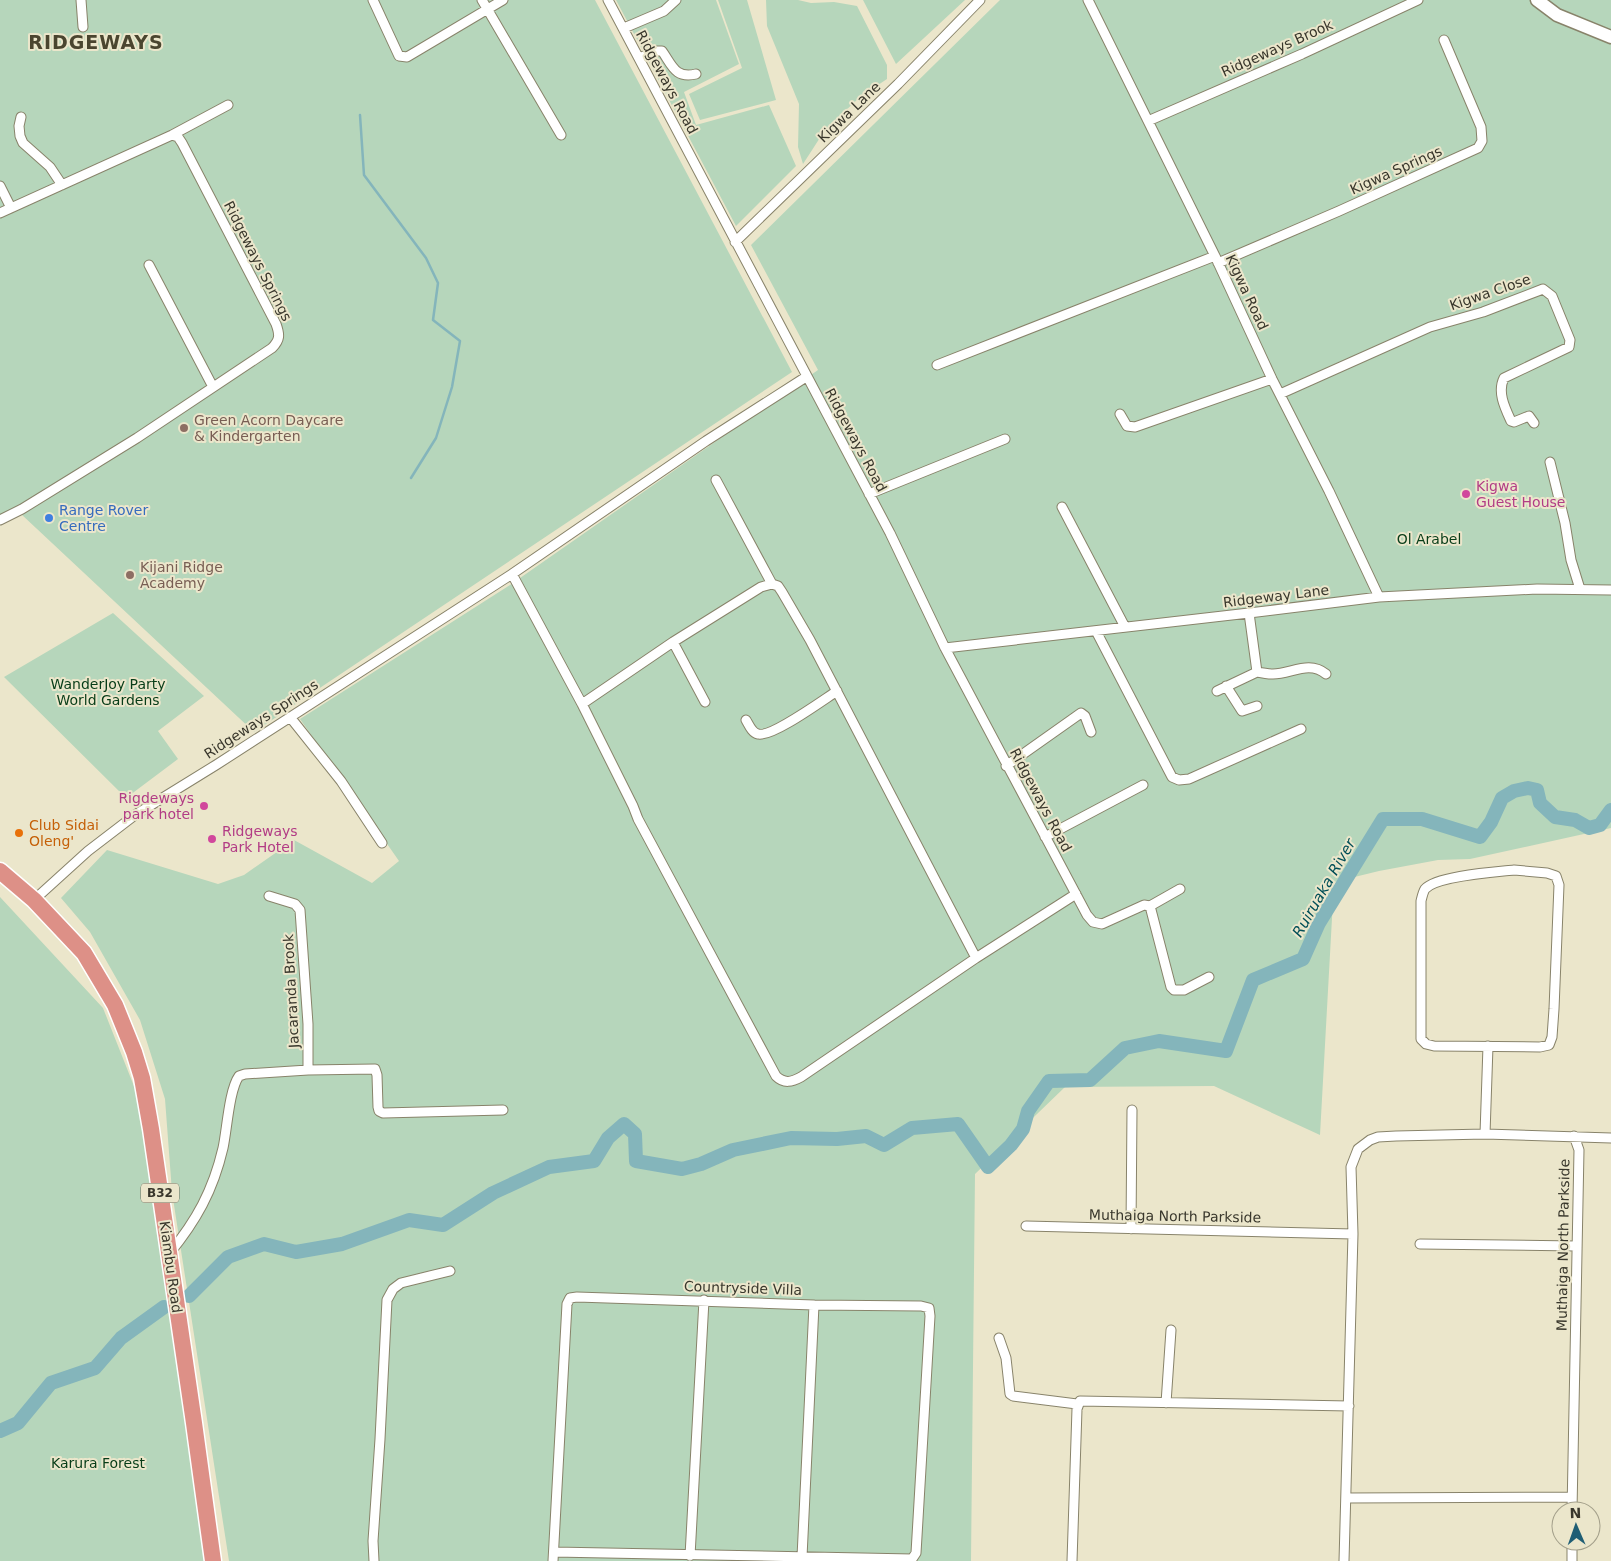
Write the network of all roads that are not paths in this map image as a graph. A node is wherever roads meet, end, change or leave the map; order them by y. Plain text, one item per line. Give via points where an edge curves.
1 (81, 0) edge
2 (373, 0) edge
3 (482, 0) edge
4 (503, 0) edge
5 (608, 0) edge
6 (676, 0) edge
7 (980, 0) edge
8 (1088, 0) edge
9 (1418, 0) edge
10 (1538, 0) edge
11 (488, 10) junction
12 (83, 27) dead end
13 (624, 28) junction
14 (1611, 37) edge
15 (1444, 40) dead end
16 (639, 58) junction
17 (696, 74) dead end
18 (228, 106) dead end
19 (21, 116) dead end
20 (1148, 121) junction
21 (172, 135) junction
22 (561, 135) dead end
23 (62, 185) junction
24 (0, 186) edge
25 (11, 208) junction
26 (0, 213) edge
27 (735, 242) junction
28 (1217, 259) junction
29 (149, 266) dead end
30 (937, 364) dead end
31 (806, 377) junction
32 (1272, 379) junction
33 (213, 387) junction
34 (1280, 394) junction
35 (1120, 414) dead end
36 (1534, 422) dead end
37 (1005, 440) dead end
38 (1550, 462) dead end
39 (716, 480) dead end
40 (869, 494) junction
41 (1062, 507) dead end
42 (0, 520) edge
43 (512, 574) junction
44 (772, 584) junction
45 (1580, 589) junction
46 (1610, 589) edge
47 (1379, 597) junction
48 (1249, 614) junction
49 (1125, 628) junction
50 (1096, 631) junction
51 (673, 642) junction
52 (945, 648) junction
53 (1257, 672) junction
54 (1326, 674) dead end
55 (1226, 686) junction
56 (837, 691) junction
57 (1217, 691) dead end
58 (705, 702) dead end
59 (582, 704) junction
60 (1257, 706) dead end
61 (290, 717) junction
62 (746, 720) dead end
63 (1301, 729) dead end
64 (1091, 732) dead end
65 (1006, 766) junction
66 (1143, 785) dead end
67 (1045, 837) junction
68 (382, 843) dead end
69 (0, 871) edge
70 (1180, 889) dead end
71 (1076, 894) junction
72 (269, 896) dead end
73 (34, 900) junction
74 (1150, 906) junction
75 (976, 958) junction
76 (1209, 977) dead end
77 (1488, 1046) junction
78 (308, 1070) junction
79 (504, 1110) dead end
80 (1132, 1110) dead end
81 (1485, 1134) junction
82 (1574, 1136) junction
83 (1611, 1138) edge
84 (1026, 1226) dead end
85 (1131, 1229) junction
86 (1353, 1234) junction
87 (1420, 1244) dead end
88 (1576, 1246) junction
89 (169, 1254) junction
90 (450, 1271) dead end
91 (704, 1300) junction
92 (814, 1305) junction
93 (1171, 1330) dead end
94 (999, 1338) dead end
95 (1079, 1403) junction
96 (1166, 1403) junction
97 (1348, 1406) junction
98 (1572, 1497) junction
99 (1346, 1498) junction
100 (1572, 1501) edge
101 (690, 1556) junction
102 (554, 1557) edge
103 (802, 1557) junction
104 (213, 1561) edge
105 (374, 1561) edge
106 (1072, 1561) edge
107 (1344, 1561) edge

1 - 12 street
2 - 11 street via 399,56 404,58
3 - 11 street
4 - 11 street
5 - 13 street, Ridgeways Road
6 - 13 street via 664,11
7 - 27 street, Kigwa Lane
8 - 20 street, Kigwa Road
9 - 20 street, Ridgeways Brook
10 - 14 street via 1557,16
11 - 22 street
13 - 16 street, Ridgeways Road
15 - 28 street, Kigwa Springs via 1481,127 1482,141 1478,148 1339,211
16 - 17 street via 662,51 675,71
16 - 27 street, Ridgeways Road
18 - 21 street
19 - 23 street via 20,136 24,143 50,167
20 - 28 street, Kigwa Road
21 - 23 street
21 - 33 street, Ridgeways Springs via 182,143 280,333 272,348
23 - 25 street
24 - 25 street
25 - 26 street
27 - 31 street, Ridgeways Road
28 - 30 street
28 - 32 street, Kigwa Road
29 - 33 street
31 - 40 street, Ridgeways Road
31 - 43 street, Ridgeways Springs
32 - 34 street, Kigwa Road
32 - 35 street via 1135,428 1127,426
33 - 42 street, Ridgeways Springs via 137,438
34 - 36 street, Kigwa Close via 1430,328 1543,289 1552,296 1570,340 1569,347 1504,378 1502,383 1502,401 1511,421 1529,416
34 - 47 street, Kigwa Road
37 - 40 street
38 - 45 street
39 - 44 street
40 - 52 street, Ridgeways Road
41 - 49 street
43 - 59 street
43 - 61 street, Ridgeways Springs
44 - 51 street via 761,587
44 - 56 street via 782,592
45 - 46 street, Ridgeway Lane
45 - 47 street, Ridgeway Lane
47 - 48 street, Ridgeway Lane
48 - 49 street, Ridgeway Lane
48 - 53 street
49 - 50 street, Ridgeway Lane
50 - 52 street, Ridgeway Lane
50 - 63 street via 1172,777 1190,779
51 - 58 street
51 - 59 street
52 - 65 street, Ridgeways Road
53 - 54 street via 1273,674 1311,668
53 - 55 street
55 - 57 street
55 - 60 street via 1242,711
56 - 62 street via 776,730 764,734 753,731
56 - 75 street
59 - 75 street via 638,819 778,1079 788,1082 801,1077
61 - 68 street via 341,781
61 - 73 street, Ridgeways Springs via 123,824
64 - 65 street via 1081,713
65 - 67 street, Ridgeways Road
66 - 67 street
67 - 71 street, Ridgeways Road
69 - 73 highway, Kiambu Road / B32
70 - 74 street, Ridgeways Road
71 - 74 street, Ridgeways Road via 1093,922 1102,924 1144,905
71 - 75 street
72 - 78 street, Jacaranda Brook via 296,904 300,910
73 - 89 highway, Kiambu Road / B32 via 84,954 124,1023 145,1096
74 - 76 street via 1171,987 1184,990
77 - 77 street via 1434,1046 1421,1039 1421,900 1424,890 1433,884 1464,876 1514,870 1556,876 1559,884 1549,1045 1540,1048
77 - 81 street
78 - 79 street via 374,1069 378,1075 378,1107 383,1113
78 - 89 street via 239,1076 214,1178 190,1229
80 - 85 street
81 - 82 street
81 - 86 street via 1378,1137 1363,1145 1354,1156 1351,1167
82 - 83 street
82 - 88 street, Muthaiga North Parkside via 1579,1150
84 - 85 street, Muthaiga North Parkside
85 - 86 street, Muthaiga North Parkside
86 - 97 street
87 - 88 street
88 - 98 street, Muthaiga North Parkside
89 - 104 highway, Kiambu Road / B32
90 - 105 street via 401,1283 387,1300
91 - 92 street, Countryside Villa
91 - 101 street
91 - 102 street, Countryside Villa via 577,1297 568,1301
92 - 103 street
92 - 103 street, Countryside Villa via 921,1306 928,1308 930,1316 914,1558
93 - 96 street
94 - 95 street via 1012,1396
95 - 96 street
95 - 106 street
96 - 97 street
97 - 99 street
98 - 99 street
98 - 100 street, Muthaiga North Parkside
99 - 107 street
101 - 102 street
101 - 103 street

